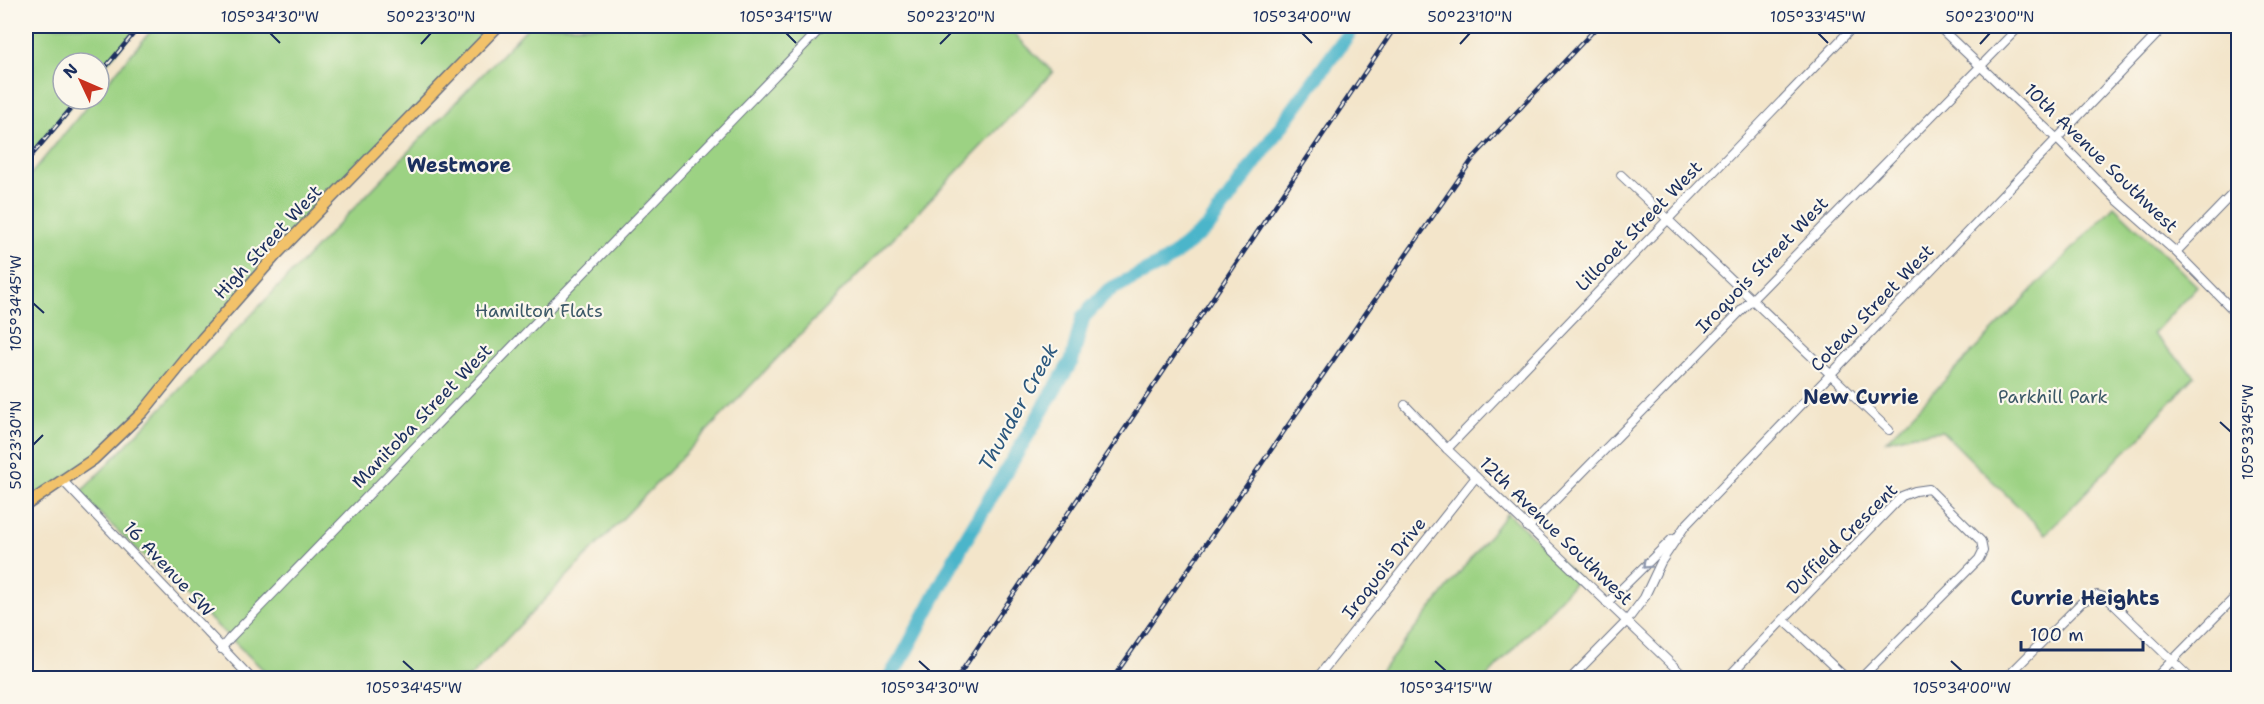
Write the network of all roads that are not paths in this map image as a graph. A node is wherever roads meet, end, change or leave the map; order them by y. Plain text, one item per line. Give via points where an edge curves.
1 (498, 26) edge
2 (823, 26) edge
3 (1854, 26) edge
4 (1938, 26) edge
5 (2020, 26) edge
6 (2165, 26) edge
7 (1982, 65) junction
8 (2056, 138) junction
9 (1622, 175) dead end
10 (2238, 188) edge
11 (1667, 219) junction
12 (2176, 252) junction
13 (1751, 299) junction
14 (2238, 315) edge
15 (1831, 375) junction
16 (1405, 405) dead end
17 (1889, 430) dead end
18 (1447, 449) junction
19 (1476, 477) junction
20 (63, 481) junction
21 (26, 505) edge
22 (1685, 526) junction
23 (1528, 528) junction
24 (2238, 594) edge
25 (1607, 603) junction
26 (1785, 620) junction
27 (1626, 622) junction
28 (221, 649) junction
29 (2172, 661) junction
30 (251, 678) edge
31 (1317, 678) edge
32 (1571, 678) edge
33 (1686, 678) edge
34 (1727, 678) edge
35 (1846, 678) edge
36 (1861, 678) edge
37 (2006, 678) edge
38 (2155, 678) edge
39 (2190, 678) edge

1 - 20 main road, High Street West via 276,255 143,412 94,459
2 - 28 street, Manitoba Street West
3 - 11 street, Lillooet Street West
4 - 7 street, 10th Avenue Southwest
5 - 7 street, Iroquois Street West
6 - 8 street, Coteau Street West
7 - 8 street, 10th Avenue Southwest
7 - 13 street, Iroquois Street West
8 - 12 street, 10th Avenue Southwest
8 - 15 street, Coteau Street West
9 - 11 street
10 - 12 street
11 - 13 street
11 - 18 street, Lillooet Street West
12 - 14 street, 10th Avenue Southwest
13 - 15 street
13 - 23 street, Iroquois Street West
15 - 17 street
15 - 22 street, Coteau Street West
16 - 18 street, 12th Avenue Southwest
18 - 19 street, 12th Avenue Southwest
19 - 23 street, 12th Avenue Southwest
19 - 31 street, Iroquois Drive
20 - 21 main road, High Street West
20 - 28 street, 16 Avenue SW
22 -> 25 street
22 - 27 street, Coteau Street West
23 - 25 street, 12th Avenue Southwest
24 - 29 street
25 - 27 street, 12th Avenue Southwest
26 - 34 street, Duffield Crescent
26 - 35 street
26 - 36 street, Duffield Crescent via 1902,496 1929,489 1981,541 1983,550 1979,560
27 - 32 street, Coteau Street West
27 - 33 street, 12th Avenue Southwest
28 - 30 street, 16 Avenue SW
29 - 37 street via 2107,598 2097,595 2082,602
29 - 38 street
29 - 39 street

